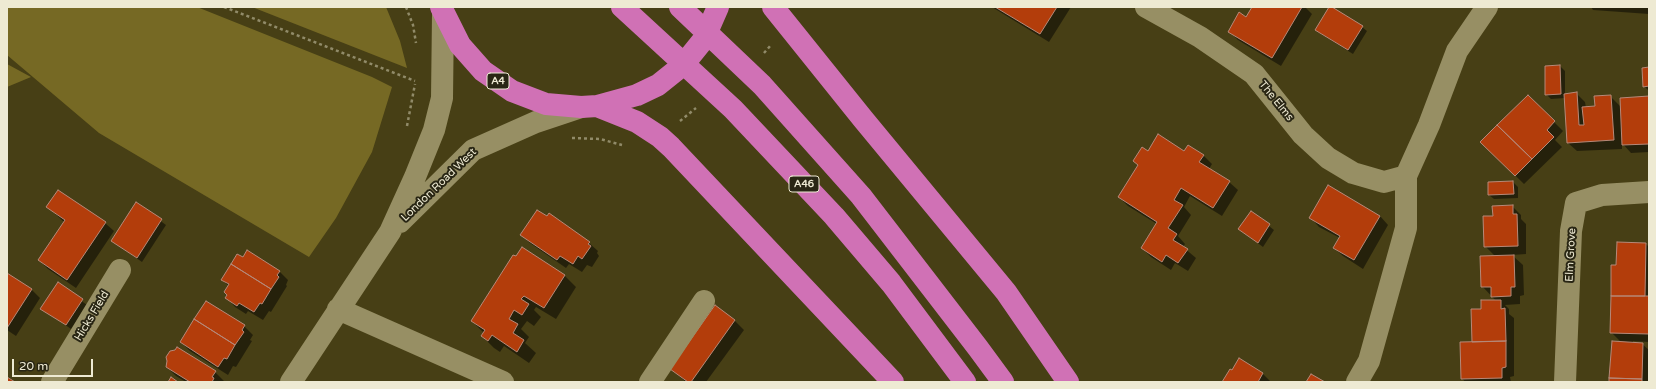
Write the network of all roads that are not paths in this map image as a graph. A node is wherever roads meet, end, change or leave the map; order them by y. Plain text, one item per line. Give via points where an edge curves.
1 (622, 7) edge
2 (680, 7) edge
3 (773, 7) edge
4 (1146, 7) edge
5 (1487, 7) edge
6 (718, 8) edge
7 (442, 10) edge
8 (589, 107) junction
9 (1406, 176) junction
10 (1649, 192) edge
11 (390, 232) junction
12 (120, 270) dead end
13 (704, 301) dead end
14 (338, 310) junction
15 (52, 382) edge
16 (291, 382) edge
17 (502, 382) edge
18 (650, 382) edge
19 (893, 382) edge
20 (965, 382) edge
21 (1003, 382) edge
22 (1068, 382) edge
23 (1357, 382) edge
24 (1565, 382) edge

1 - 20 highway, A46 via 733,109 834,216 891,283
2 - 21 highway via 762,85 861,196
3 - 22 highway via 1006,292
4 - 9 street, The Elms via 1200,37 1254,74 1303,135 1328,158 1353,173 1384,182
5 - 9 street via 1458,51
6 - 8 highway, A4 via 704,39 684,65 658,85 637,95
7 - 8 highway, A4 via 460,45 483,71 512,91 546,104
7 - 11 street, London Road West via 442,98 439,113 415,177
8 - 11 street, London Road West via 536,122 473,150
8 - 19 highway via 637,122 672,147
9 - 23 street via 1406,228 1369,361
10 - 24 street, Elm Grove via 1602,195 1576,203 1571,231
11 - 14 street, London Road West
12 - 15 street, Hicks Field
13 - 18 street
14 - 16 street, London Road West
14 - 17 street

